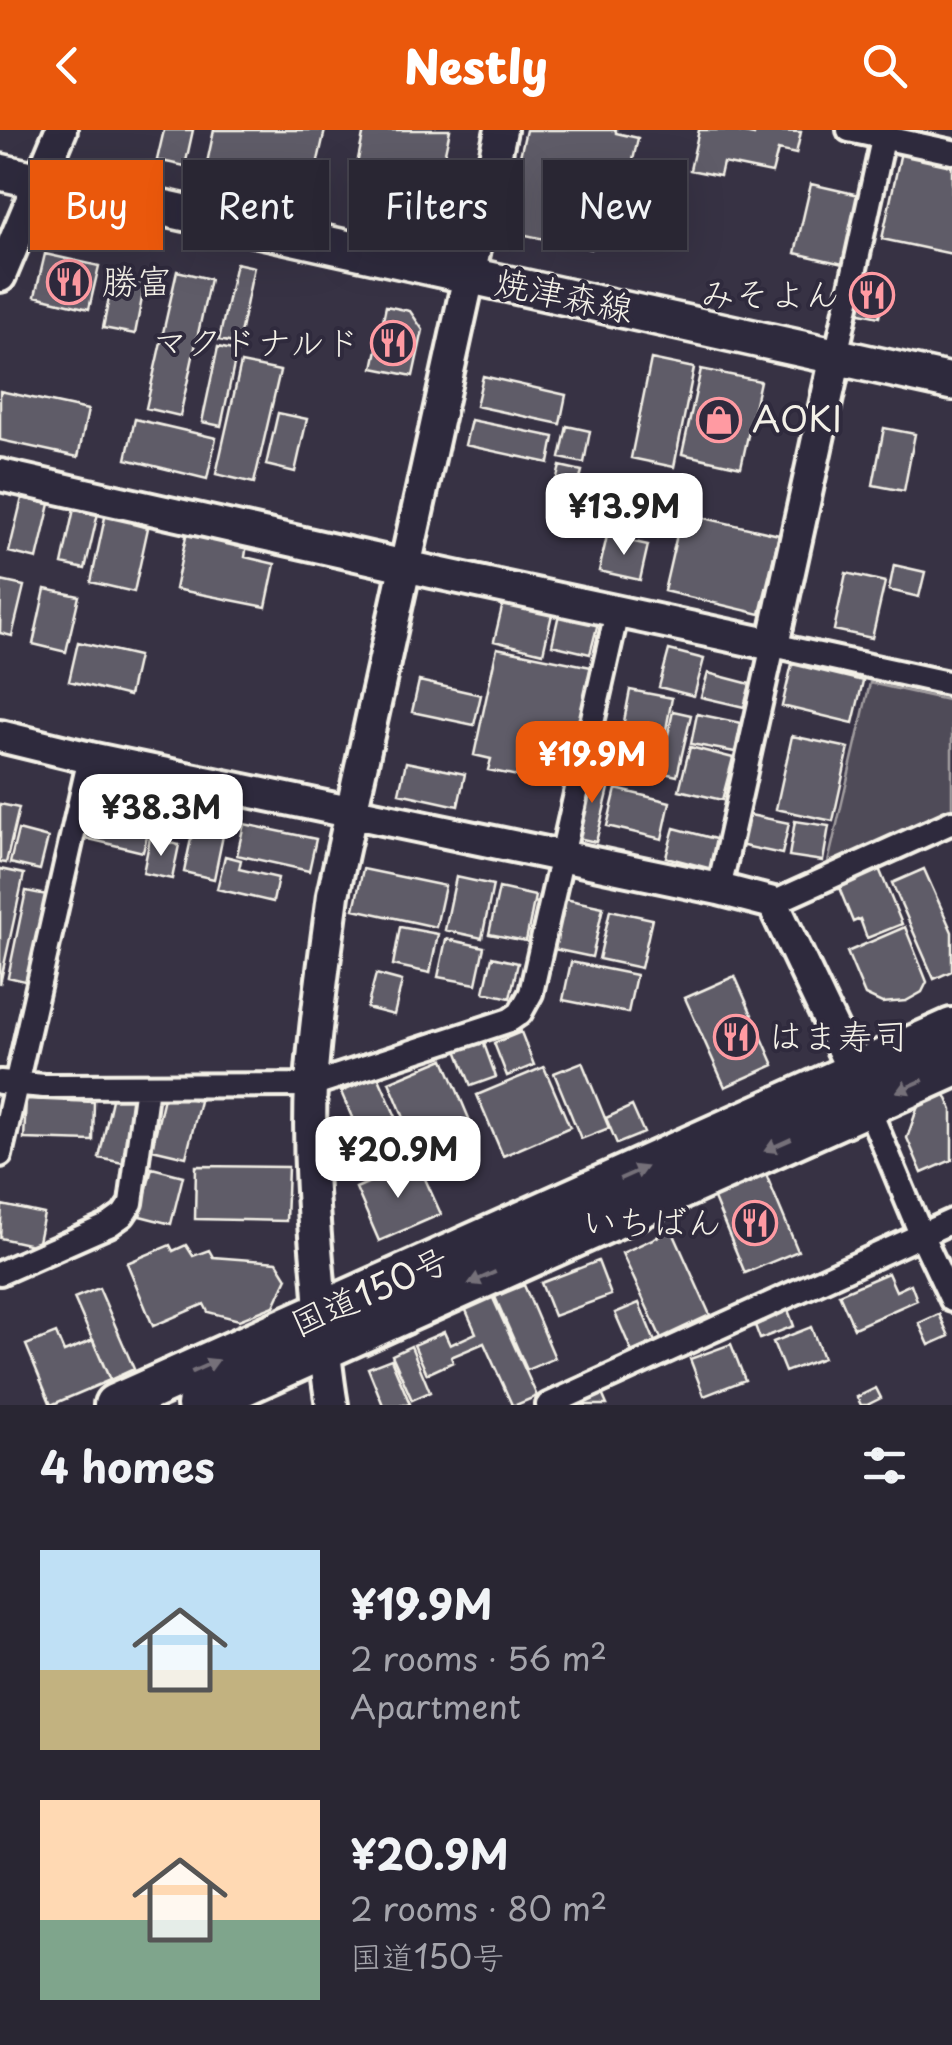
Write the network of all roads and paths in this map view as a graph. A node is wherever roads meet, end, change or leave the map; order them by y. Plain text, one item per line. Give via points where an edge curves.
1 (61, 130) edge
2 (502, 130) edge
3 (849, 130) edge
4 (884, 134) edge
5 (952, 152) edge
6 (49, 160) edge
7 (0, 172) edge
8 (30, 179) edge
9 (30, 205) edge
10 (163, 208) edge
11 (0, 276) edge
12 (470, 276) junction
13 (836, 356) junction
14 (952, 382) edge
15 (0, 475) edge
16 (405, 566) junction
17 (617, 612) junction
18 (772, 645) junction
19 (952, 684) edge
20 (0, 736) edge
21 (90, 758) junction
22 (351, 813) junction
23 (952, 822) edge
24 (561, 857) junction
25 (719, 890) junction
26 (773, 904) junction
27 (952, 1029) edge
28 (952, 1067) edge
29 (8, 1084) edge
30 (147, 1086) junction
31 (311, 1086) junction
32 (860, 1089) junction
33 (0, 1155) edge
34 (952, 1221) edge
35 (921, 1234) junction
36 (0, 1274) edge
37 (952, 1300) edge
38 (323, 1331) junction
39 (116, 1405) edge
40 (198, 1405) edge
41 (332, 1405) edge
42 (548, 1405) edge

1 - 6 street
2 - 12 street
3 - 4 street
4 - 5 street
4 - 13 street
7 - 8 main road, 焼津森線
9 - 11 street
10 - 12 main road, 焼津森線
12 - 13 main road, 焼津森線
12 - 16 street
13 - 14 main road, 焼津森線
13 - 18 street
15 - 16 street
16 - 17 street
16 - 22 street
17 - 18 street
17 - 24 street
18 - 19 street
18 - 25 street
20 - 21 street
21 - 22 street
21 - 29 street
22 - 24 street
22 - 31 street via 331,910
23 - 26 street
24 - 25 street
24 - 31 street via 531,994 520,1013
25 - 26 street
26 - 32 street
27 - 32 highway, 国道150号
28 -> 32 highway, 国道150号
29 - 30 street
29 - 33 street
30 - 31 street
30 - 36 street via 131,1203 109,1225
31 - 38 street
32 - 35 street
32 - 38 highway, 国道150号
34 - 35 street
35 - 37 street
35 - 42 street
39 -> 38 highway, 国道150号
38 - 40 highway, 国道150号
38 - 41 street

